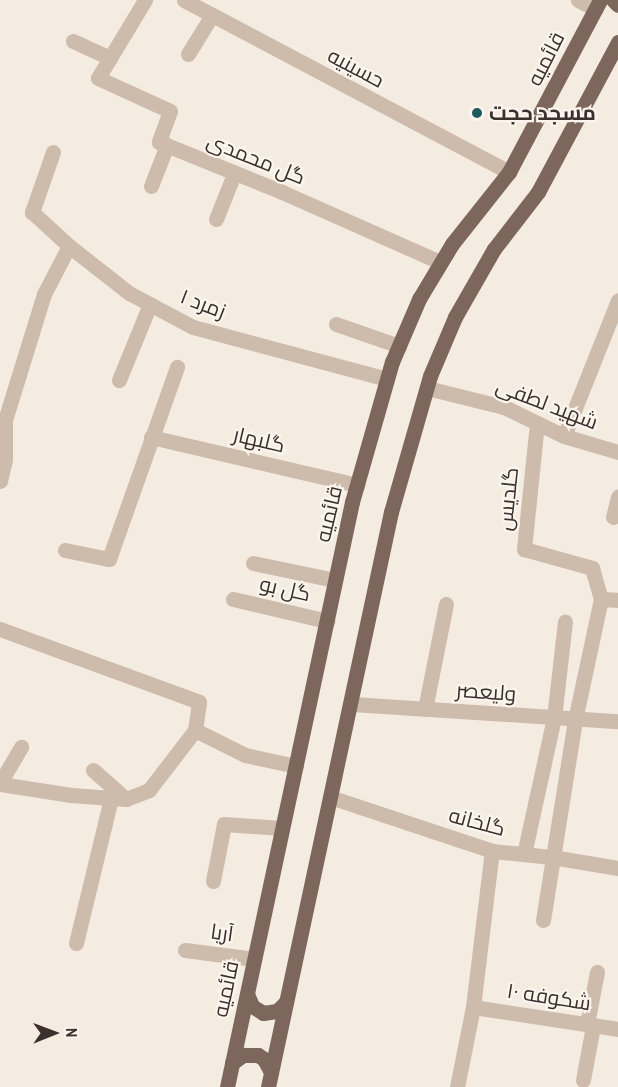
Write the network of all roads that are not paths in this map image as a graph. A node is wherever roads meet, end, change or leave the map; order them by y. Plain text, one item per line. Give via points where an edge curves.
1 (145, 0) edge
2 (184, 0) edge
3 (578, 0) edge
4 (613, 0) edge
5 (598, 4) edge
6 (618, 4) edge
7 (212, 15) junction
8 (74, 41) dead end
9 (618, 42) edge
10 (188, 54) dead end
11 (110, 58) junction
12 (167, 146) junction
13 (53, 152) dead end
14 (509, 172) junction
15 (234, 174) junction
16 (151, 186) dead end
17 (216, 219) dead end
18 (69, 246) junction
19 (441, 262) junction
20 (150, 304) junction
21 (617, 307) edge
22 (336, 324) dead end
23 (399, 346) junction
24 (177, 367) dead end
25 (387, 379) junction
26 (119, 380) dead end
27 (427, 388) junction
28 (537, 423) junction
29 (564, 436) junction
30 (151, 437) junction
31 (618, 452) edge
32 (0, 481) edge
33 (357, 485) junction
34 (618, 497) edge
35 (613, 517) dead end
36 (65, 550) dead end
37 (253, 563) dead end
38 (335, 580) junction
39 (233, 599) dead end
40 (601, 599) junction
41 (618, 600) edge
42 (446, 604) dead end
43 (327, 621) junction
44 (565, 622) dead end
45 (0, 629) edge
46 (352, 704) junction
47 (425, 709) junction
48 (554, 718) junction
49 (575, 720) junction
50 (618, 721) edge
51 (195, 730) junction
52 (21, 747) dead end
53 (296, 766) junction
54 (93, 770) dead end
55 (0, 783) edge
56 (330, 797) junction
57 (111, 798) junction
58 (126, 799) junction
59 (282, 828) junction
60 (492, 851) junction
61 (524, 854) junction
62 (552, 857) junction
63 (618, 868) edge
64 (213, 881) dead end
65 (543, 920) dead end
66 (76, 943) dead end
67 (185, 950) dead end
68 (254, 959) junction
69 (597, 972) dead end
70 (247, 994) junction
71 (286, 1002) junction
72 (473, 1007) junction
73 (590, 1025) junction
74 (618, 1029) edge
75 (232, 1063) junction
76 (271, 1071) junction
77 (583, 1080) dead end
78 (227, 1087) edge
79 (268, 1087) edge
80 (457, 1087) edge

1 - 11 street
2 - 7 street, حسینیه
3 - 5 street
4 - 6 main road
5 - 14 main road, قائمیه
7 - 10 street
7 - 14 street, حسینیه
8 - 11 street
9 - 27 main road via 538,192 494,249 455,317
11 - 12 street via 98,78 170,111 159,142
12 - 15 street, گل محمدی
12 - 16 street
13 - 18 street, زمرد ۱ via 32,212
14 - 19 main road, قائمیه
15 - 17 street
15 - 19 street, گل محمدی
18 - 20 street, زمرد ۱ via 129,293
18 - 32 street via 44,294 5,420 5,460
19 - 23 main road, قائمیه via 418,299
20 - 25 street, زمرد ۱ via 192,327
20 - 26 street
21 - 29 street
22 - 23 street
23 - 25 main road, قائمیه
24 - 30 street
25 - 33 main road, قائمیه
27 - 28 street, شهید لطفی via 504,407
27 - 46 main road via 391,512
28 - 29 street, شهید لطفی
28 - 40 street, گلدیس via 524,549 592,568
29 - 31 street, شهید لطفی
30 - 33 street, گلبهار
30 - 36 street via 109,559
33 - 38 main road, قائمیه
34 - 35 street
37 - 38 street
38 - 43 main road, قائمیه
39 - 43 street, گل بو
40 - 41 street
40 - 49 street
42 - 47 street
43 - 53 main road, قائمیه
44 - 48 street
45 - 51 street via 199,702
46 - 47 street, ولیعصر
46 - 56 main road
47 - 48 street, ولیعصر
48 - 49 street, ولیعصر
48 - 61 street
49 - 50 street, ولیعصر
49 - 62 street
51 - 53 street via 245,755
51 - 58 street via 149,790
52 - 55 street
53 - 59 main road, قائمیه
54 - 58 street
55 - 57 street
56 - 60 street, گلخانه
56 - 71 main road
57 - 58 street
57 - 66 street
59 - 64 street via 224,824
59 - 68 main road, قائمیه
60 - 61 street, گلخانه
60 - 72 street
61 - 62 street, گلخانه
62 - 63 street, گلخانه
62 - 65 street
67 - 68 street, آریا
68 - 70 main road, قائمیه
69 - 73 street
70 - 71 main road via 252,1006 263,1013 277,1011
70 - 75 main road, قائمیه
71 - 76 main road
72 - 73 street, شکوفه ۱۰
72 - 80 street
73 - 74 street, شکوفه ۱۰
73 - 77 street
75 - 76 main road via 251,1054 264,1059
75 - 78 main road, قائمیه
76 - 79 main road

